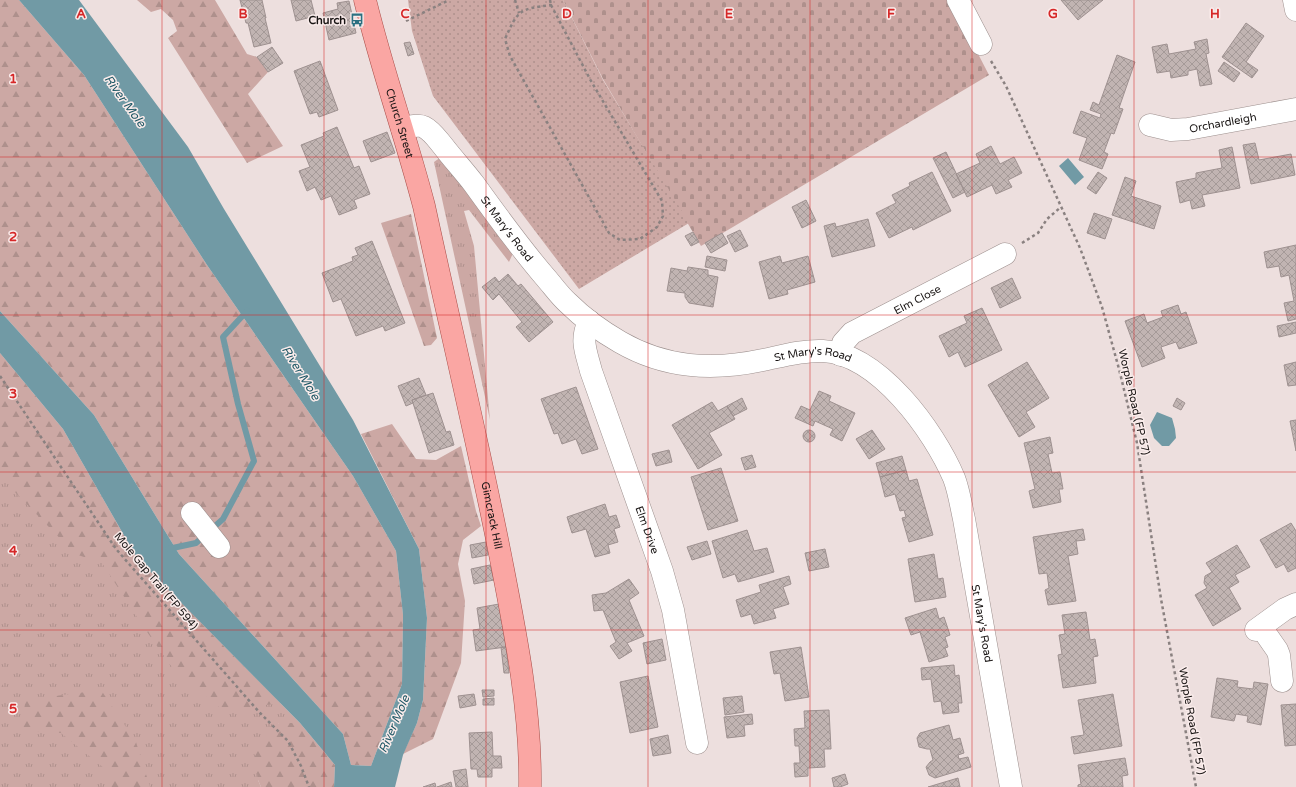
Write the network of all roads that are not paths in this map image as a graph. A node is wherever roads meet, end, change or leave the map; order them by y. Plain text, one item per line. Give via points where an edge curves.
1 (365, 0) edge
2 (958, 0) edge
3 (1294, 0) edge
4 (1296, 10) edge
5 (981, 44) road end
6 (1296, 109) edge
7 (1150, 125) dead end
8 (402, 128) junction
9 (433, 247) joint
10 (1005, 254) road end
11 (589, 321) junction
12 (841, 355) junction
13 (192, 513) dead end
14 (219, 546) dead end
15 (1296, 604) edge
16 (1282, 681) dead end
17 (697, 743) dead end
18 (530, 787) edge
19 (1011, 787) edge

1 - 8 main road, Church Street via 384,73
2 - 5 street
3 - 4 street
6 - 7 street, Orchardleigh via 1188,129 1171,130
8 - 9 main road, Church Street
8 - 11 street, St Mary's Road via 423,126 431,132 566,302
9 - 18 main road, Gimcrack Hill via 511,606 526,705 531,765
10 - 12 street, Elm Close via 852,333 843,343
11 - 12 street, St Mary's Road via 620,342 647,355 668,362 694,366 740,364 807,352 824,351
11 - 17 street, Elm Drive via 584,332 584,341 591,371 662,571 673,610
12 - 19 street, St Mary's Road via 875,373 908,405 942,454 955,481 964,519
13 - 14 street
15 - 16 street via 1259,628 1277,650

